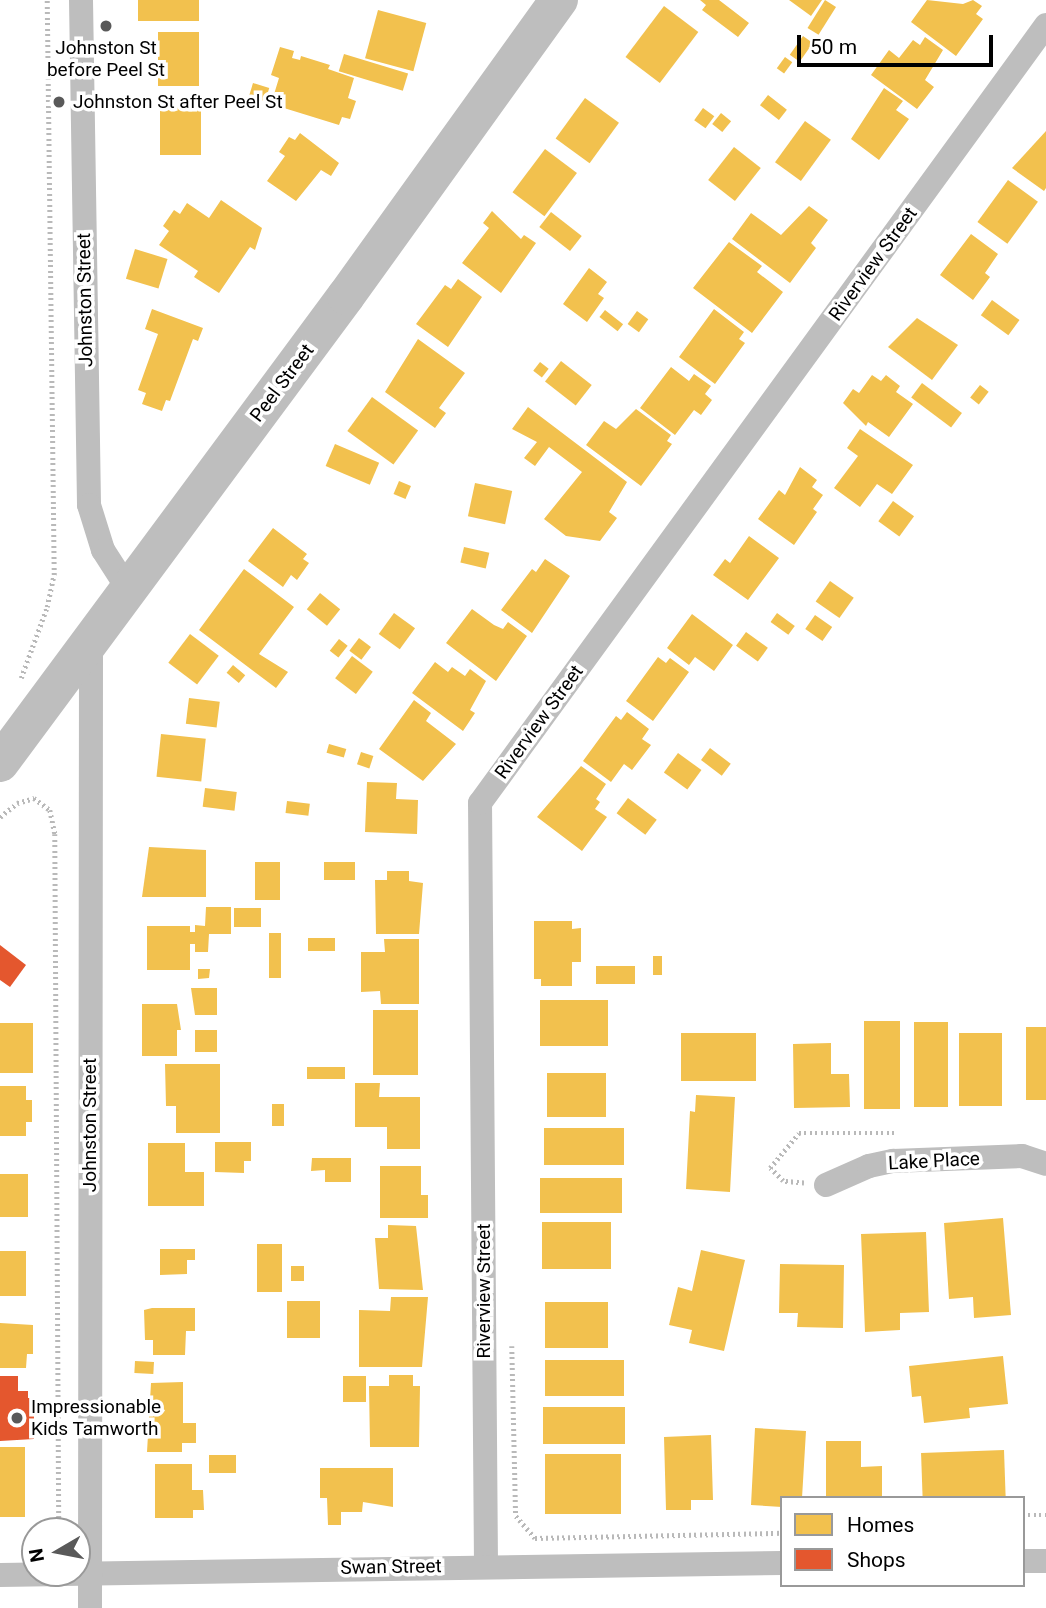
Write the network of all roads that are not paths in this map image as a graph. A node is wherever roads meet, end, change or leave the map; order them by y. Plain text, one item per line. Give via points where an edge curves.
1 (81, 0) edge
2 (559, 0) edge
3 (1046, 26) edge
4 (128, 589) junction
5 (90, 642) junction
6 (0, 763) edge
7 (1046, 1164) edge
8 (826, 1185) dead end
9 (90, 1517) edge
10 (1046, 1560) edge
11 (1025, 1561) edge
12 (780, 1563) edge
13 (486, 1565) junction
14 (91, 1575) edge
15 (0, 1576) edge
16 (21, 1576) edge
17 (90, 1587) edge
18 (90, 1608) edge

1 - 4 street, Johnston Street via 89,505 103,550
2 - 4 main road, Peel Street
3 - 13 street, Riverview Street via 480,803
4 - 5 main road, Peel Street
5 - 6 main road, Peel Street
5 - 9 street, Johnston Street
7 - 8 street, Lake Place via 1022,1156 892,1161
10 - 11 street
12 - 13 street, Swan Street
13 - 14 street, Swan Street
15 - 16 street, Swan Street
17 - 18 street, Johnston Street

